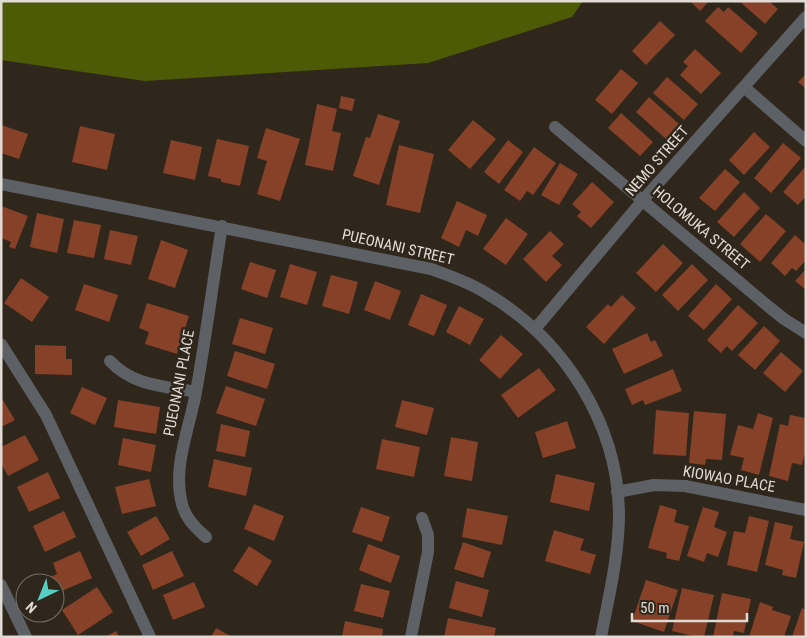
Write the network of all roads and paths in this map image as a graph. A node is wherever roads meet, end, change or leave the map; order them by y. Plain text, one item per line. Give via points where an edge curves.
1 (806, 17) edge
2 (744, 87) junction
3 (555, 127) dead end
4 (806, 141) edge
5 (1, 184) edge
6 (643, 200) junction
7 (222, 226) junction
8 (535, 329) junction
9 (806, 333) edge
10 (1, 344) edge
11 (110, 361) dead end
12 (196, 392) junction
13 (617, 492) junction
14 (806, 510) edge
15 (422, 518) dead end
16 (206, 537) dead end
17 (1, 585) edge
18 (26, 637) edge
19 (150, 637) edge
20 (411, 637) edge
21 (601, 637) edge

1 - 2 street, NEMO STREET
2 - 4 street
2 - 6 street, NEMO STREET
3 - 6 street, HOLOMUKA STREET
5 - 7 street, PUEONANI STREET
6 - 8 street, NEMO STREET
6 - 9 street, HOLOMUKA STREET via 770,308
7 - 8 street, PUEONANI STREET via 431,269 485,292
7 - 12 street, PUEONANI PLACE
8 - 13 street, PUEONANI STREET via 573,372 588,398 610,453
10 - 19 street via 46,416
11 - 12 street via 126,376 140,382
12 - 16 street, PUEONANI PLACE via 181,458 181,503 195,527
13 - 14 street, KIOWAO PLACE via 654,486 685,486
13 - 21 street, PUEONANI STREET via 618,542
15 - 20 street via 428,535 428,552
17 - 18 street

